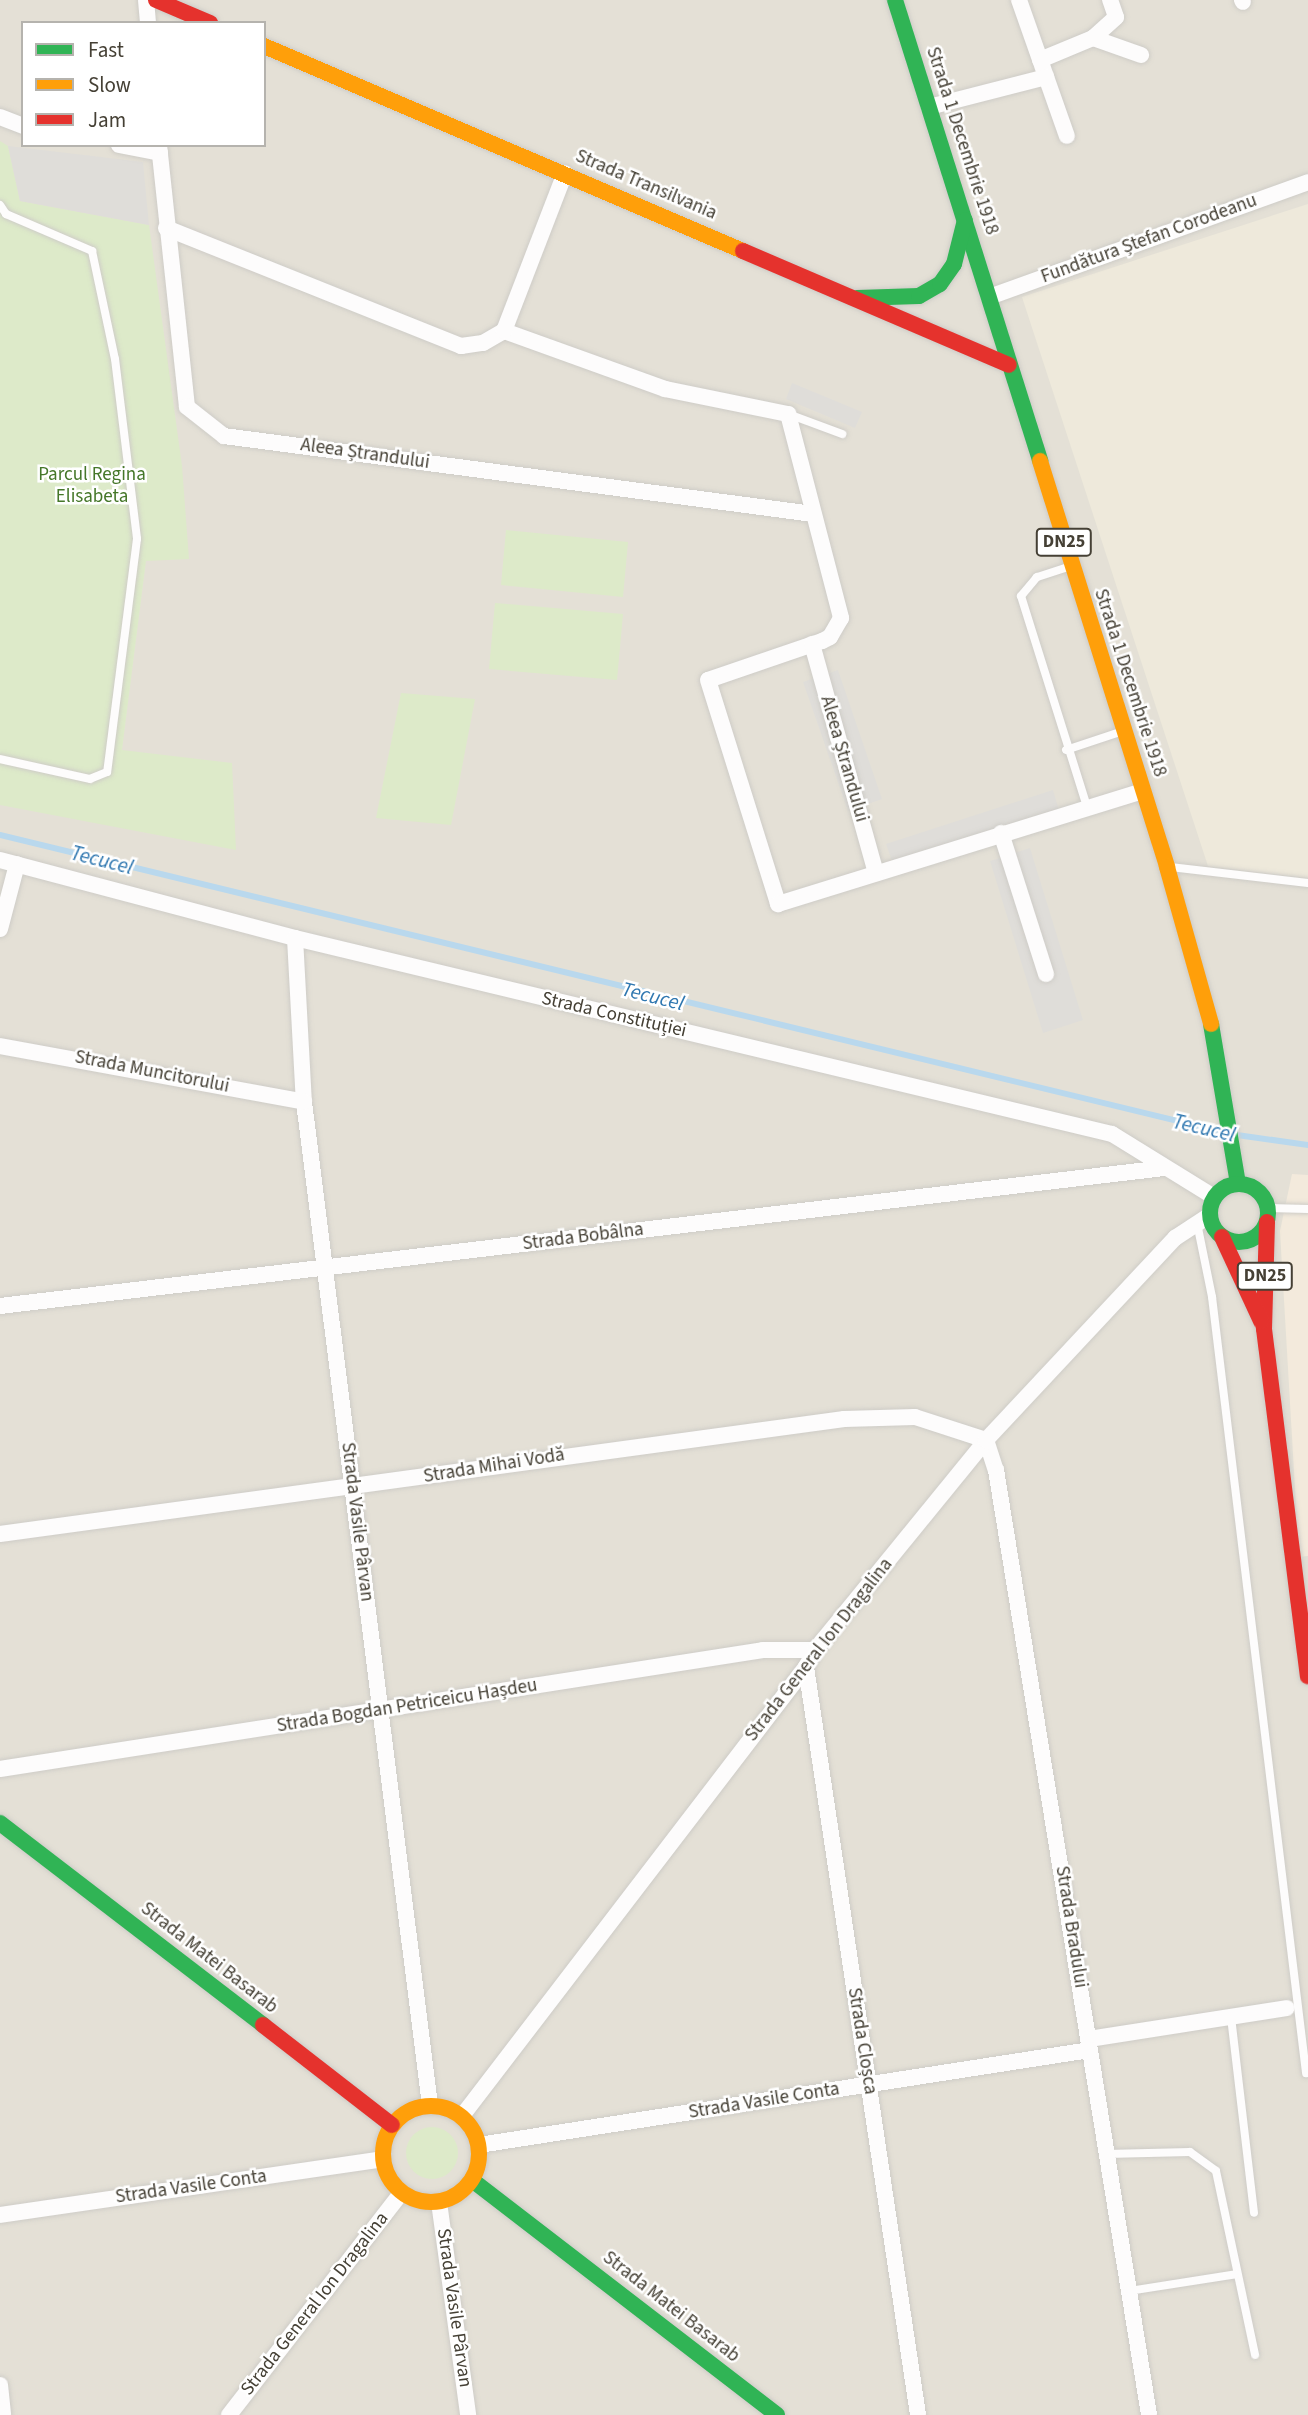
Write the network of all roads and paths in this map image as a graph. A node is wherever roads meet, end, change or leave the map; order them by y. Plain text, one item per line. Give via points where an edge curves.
1 (146, 0) edge
2 (156, 0) edge
3 (894, 0) edge
4 (1019, 0) edge
5 (1110, 0) edge
6 (202, 16) edge
7 (148, 21) edge
8 (1093, 38) junction
9 (266, 47) edge
10 (1141, 55) dead end
11 (1040, 60) junction
12 (1046, 76) junction
13 (929, 107) junction
14 (0, 117) edge
15 (21, 125) edge
16 (1067, 136) dead end
17 (138, 147) edge
18 (159, 149) edge
19 (565, 173) junction
20 (1308, 182) edge
21 (0, 205) edge
22 (965, 218) junction
23 (166, 228) junction
24 (989, 297) junction
25 (857, 298) junction
26 (504, 331) junction
27 (1009, 365) junction
28 (788, 414) junction
29 (842, 433) dead end
30 (813, 514) junction
31 (1071, 566) junction
32 (812, 644) junction
33 (1124, 731) junction
34 (1066, 750) junction
35 (0, 759) edge
36 (1143, 790) junction
37 (1087, 806) junction
38 (1001, 833) junction
39 (0, 860) edge
40 (17, 864) junction
41 (1167, 867) junction
42 (876, 873) junction
43 (1308, 883) edge
44 (0, 929) edge
45 (295, 938) junction
46 (1046, 974) dead end
47 (0, 1046) edge
48 (304, 1102) junction
49 (1165, 1168) junction
50 (1238, 1183) junction
51 (1214, 1196) junction
52 (1308, 1209) edge
53 (1267, 1215) junction
54 (1203, 1218) junction
55 (1222, 1237) junction
56 (324, 1269) junction
57 (0, 1306) edge
58 (1264, 1329) junction
59 (986, 1440) junction
60 (353, 1488) junction
61 (0, 1534) edge
62 (1301, 1571) edge
63 (815, 1650) junction
64 (806, 1667) junction
65 (1308, 1676) edge
66 (382, 1710) junction
67 (0, 1769) edge
68 (0, 1824) edge
69 (1287, 2008) dead end
70 (1231, 2017) junction
71 (1090, 2045) junction
72 (1306, 2073) dead end
73 (869, 2085) junction
74 (429, 2105) junction
75 (462, 2116) junction
76 (392, 2125) junction
77 (479, 2145) junction
78 (1106, 2154) junction
79 (383, 2159) junction
80 (472, 2180) junction
81 (401, 2192) junction
82 (439, 2202) junction
83 (1254, 2213) dead end
84 (0, 2214) edge
85 (1237, 2274) junction
86 (1129, 2291) junction
87 (1255, 2355) dead end
88 (0, 2385) edge
89 (4, 2415) edge
90 (229, 2415) edge
91 (468, 2415) edge
92 (777, 2415) edge
93 (918, 2415) edge
94 (1149, 2415) edge

1 - 7 street
2 - 6 main road
3 - 13 main road, Strada 1 Decembrie 1918 / DN25
4 - 11 street
5 - 8 street via 1116,17
8 - 10 street
8 - 11 street
9 - 19 main road, Strada Transilvania
11 - 12 street
12 - 13 street
12 - 16 street
13 - 22 main road, Strada 1 Decembrie 1918 / DN25
14 - 15 street
17 - 18 street
18 - 23 street, Aleea Ștrandului
19 - 25 main road, Strada Transilvania
19 - 26 street
20 - 24 street, Fundătura Ștefan Corodeanu
21 - 35 lane via 6,214 92,251 116,359 136,539 107,772 90,779
22 - 24 main road, Strada 1 Decembrie 1918 / DN25
22 - 25 main road via 954,264 940,284 919,296
23 - 26 street via 461,345 484,342
23 - 30 street, Aleea Ștrandului via 187,407 224,436
24 - 27 main road, Strada 1 Decembrie 1918 / DN25
25 - 27 main road, Strada Transilvania
26 - 28 street via 665,389
27 - 31 main road, Strada 1 Decembrie 1918 / DN25
28 - 29 lane
28 - 30 street
30 - 32 street via 841,618 830,638
31 - 33 main road, Strada 1 Decembrie 1918 / DN25
31 - 34 lane via 1037,577 1021,596
32 - 42 street, Aleea Ștrandului
32 - 42 street via 708,680 778,904
33 - 34 lane
33 - 36 main road, Strada 1 Decembrie 1918 / DN25
34 - 37 lane
36 - 37 street
36 - 41 main road, Strada 1 Decembrie 1918 / DN25
37 - 38 street
38 - 42 street
38 - 46 street
39 - 40 street, Strada Constituției
40 - 44 street
40 - 45 street, Strada Constituției
41 - 43 lane
41 - 50 main road, Strada 1 Decembrie 1918 / DN25 via 1225,1085
45 - 48 street, Strada Vasile Pârvan
45 - 49 street, Strada Constituției via 1112,1134
47 - 48 street, Strada Muncitorului
48 - 56 street, Strada Vasile Pârvan
49 - 51 street, Strada Constituției
49 - 56 street, Strada Bobâlna
50 - 51 main road
50 - 53 main road via 1263,1196
51 - 54 main road
52 - 53 lane
53 - 55 main road via 1248,1240
53 - 58 main road, DN25
54 - 55 main road
54 - 59 street, Strada General Ion Dragalina via 1175,1238
54 - 72 lane
55 - 58 main road, DN25
56 - 57 street, Strada Bobâlna
56 - 60 street, Strada Vasile Pârvan
58 - 62 main road, DN25
59 - 60 street, Strada Mihai Vodă via 915,1417 844,1419
59 - 63 street, Strada General Ion Dragalina
59 - 71 street, Strada Bradului via 996,1470
60 - 61 street, Strada Mihai Vodă
60 - 66 street, Strada Vasile Pârvan
62 - 65 main road, DN25
63 - 64 street, Strada General Ion Dragalina
63 - 66 street, Strada Bogdan Petriceicu Hașdeu via 763,1650
64 - 73 street, Strada Cloșca
64 - 75 street, Strada General Ion Dragalina
66 - 67 street, Strada Bogdan Petriceicu Hașdeu
66 - 74 street, Strada Vasile Pârvan
68 - 76 main road, Strada Matei Basarab
69 - 70 street, Strada Vasile Conta
70 - 71 street, Strada Vasile Conta
70 - 83 lane
71 - 73 street, Strada Vasile Conta
71 - 78 street, Strada Bradului
73 - 77 street, Strada Vasile Conta
73 - 93 street, Strada Cloșca
74 - 75 main road
74 - 76 main road via 409,2111
75 - 77 main road
76 - 79 main road
77 - 80 main road
78 - 85 lane via 1190,2152 1207,2161 1216,2171
78 - 86 street, Strada Bradului
79 - 81 main road
79 - 84 street, Strada Vasile Conta
80 - 82 main road via 463,2191
80 - 92 main road, Strada Matei Basarab
81 - 82 main road
81 - 90 street, Strada General Ion Dragalina
82 - 91 street, Strada Vasile Pârvan
85 - 86 lane
85 - 87 lane
86 - 94 street, Strada Bradului
88 - 89 street

